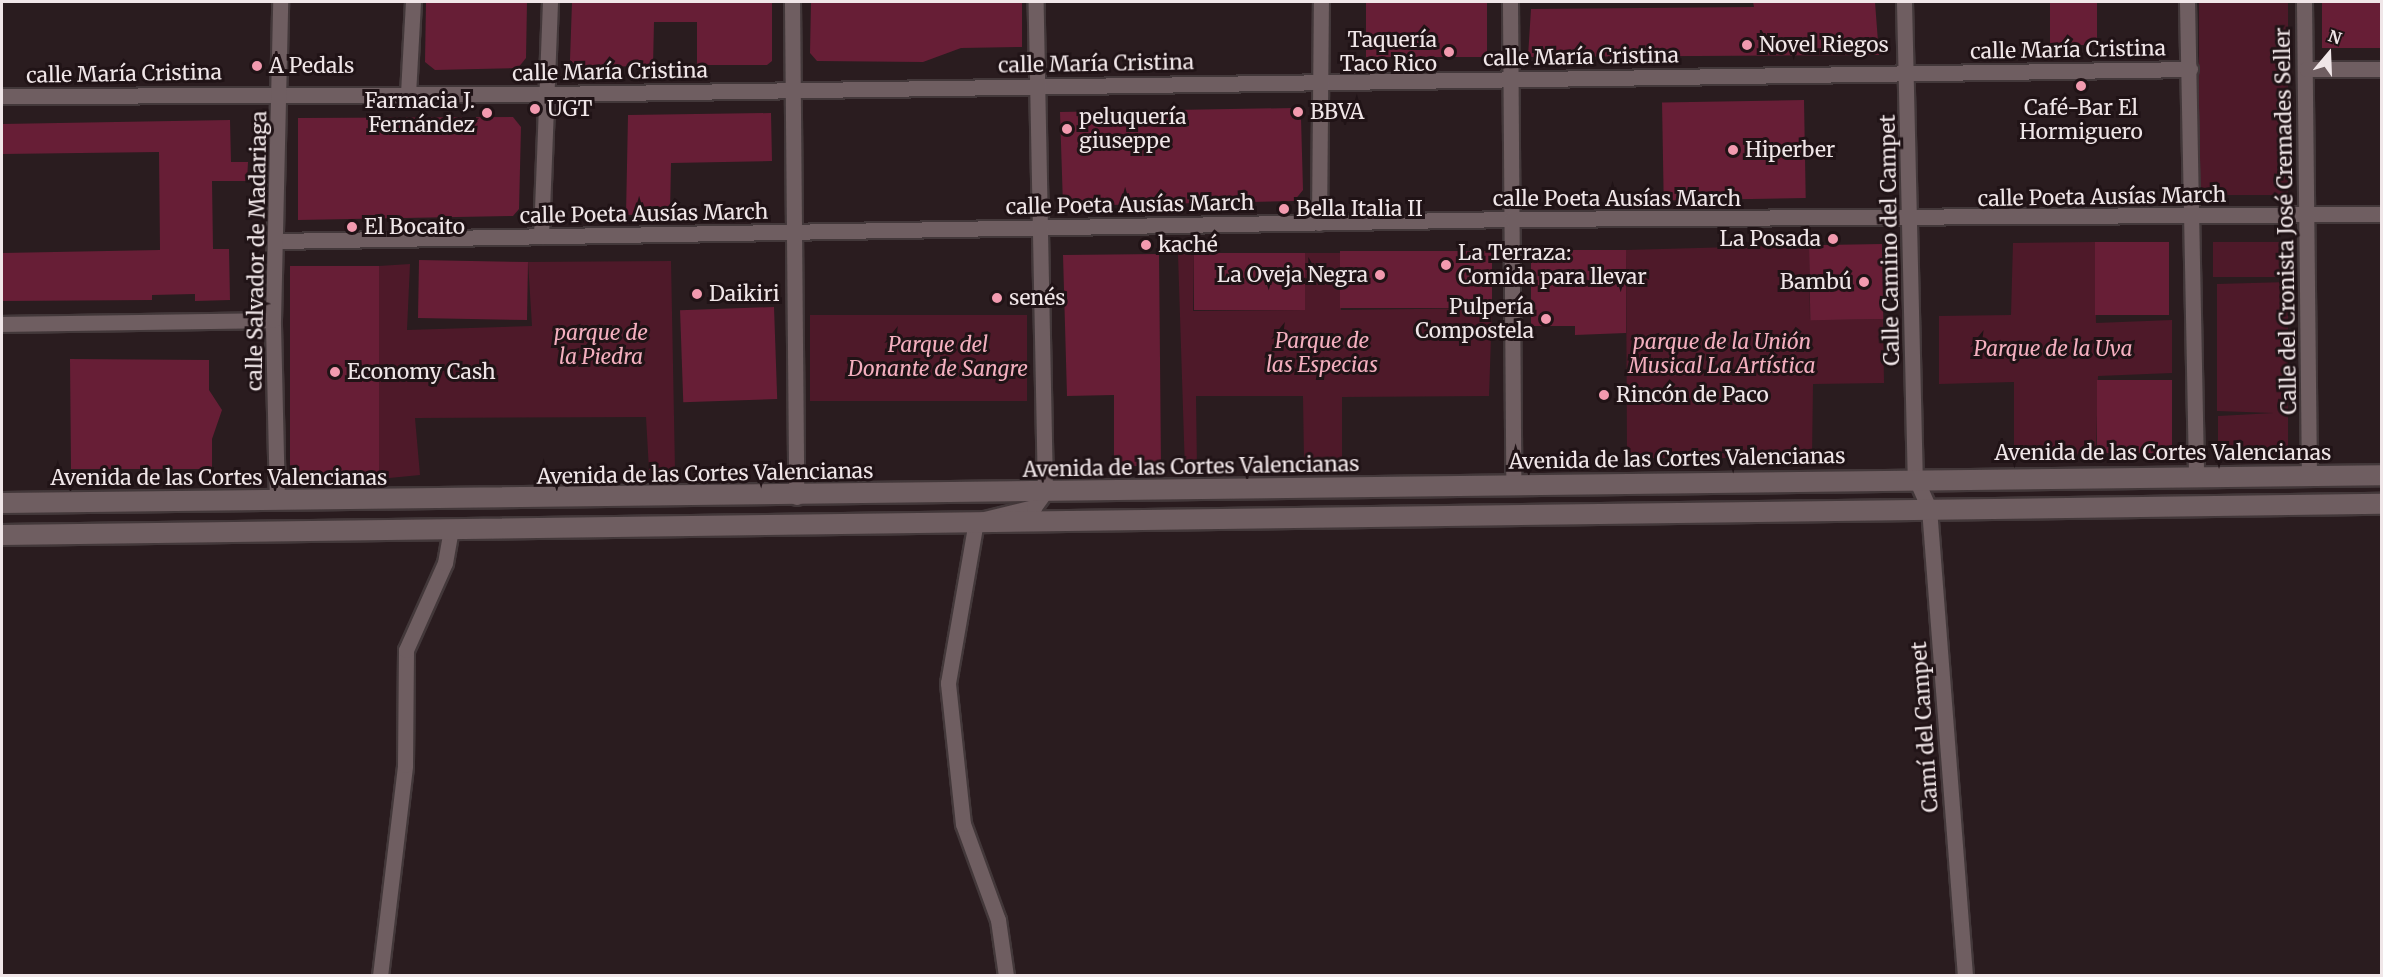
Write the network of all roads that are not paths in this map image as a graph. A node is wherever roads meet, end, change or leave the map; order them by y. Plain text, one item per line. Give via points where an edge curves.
1 (280, 2) edge
2 (413, 2) edge
3 (550, 2) edge
4 (792, 2) edge
5 (1036, 2) edge
6 (1321, 2) edge
7 (1510, 2) edge
8 (1904, 2) edge
9 (2187, 2) edge
10 (2304, 2) edge
11 (2190, 69) junction
12 (2306, 69) junction
13 (2382, 69) edge
14 (1908, 72) junction
15 (1512, 79) junction
16 (1320, 82) junction
17 (1039, 86) junction
18 (792, 90) junction
19 (281, 93) junction
20 (408, 94) junction
21 (547, 94) junction
22 (2, 96) edge
23 (2382, 214) edge
24 (2306, 215) junction
25 (2191, 217) junction
26 (1511, 219) junction
27 (1912, 220) junction
28 (1319, 223) junction
29 (1043, 228) junction
30 (794, 232) junction
31 (541, 236) junction
32 (276, 241) junction
33 (273, 320) junction
34 (2, 324) edge
35 (2382, 475) edge
36 (1915, 477) junction
37 (2309, 477) junction
38 (2196, 478) junction
39 (1514, 487) junction
40 (1045, 492) junction
41 (796, 497) junction
42 (277, 501) junction
43 (2, 503) edge
44 (2382, 504) edge
45 (1929, 508) junction
46 (976, 521) junction
47 (451, 528) junction
48 (2, 535) edge
49 (380, 975) edge
50 (1006, 975) edge
51 (1965, 975) edge

1 - 19 street, calle Salvador de Madariaga
2 - 20 street
3 - 21 street
4 - 18 street
5 - 17 street
6 - 16 street
7 - 15 street
8 - 14 street, Calle Camino del Campet
9 - 11 street
10 - 12 street, Calle del Cronista José Cremades Seller
11 - 14 street, calle María Cristina
11 - 25 street
12 - 13 street
12 - 24 street, Calle del Cronista José Cremades Seller
14 - 15 street, calle María Cristina
14 - 27 street, Calle Camino del Campet
15 - 16 street, calle María Cristina
15 - 26 street
16 - 17 street, calle María Cristina
16 - 28 street
17 - 18 street, calle María Cristina
17 - 29 street
18 - 21 street, calle María Cristina
18 - 30 street
19 - 20 street, calle María Cristina
19 - 22 street, calle María Cristina
19 - 32 street, calle Salvador de Madariaga
20 - 21 street, calle María Cristina
21 - 31 street
23 - 24 street, calle Poeta Ausías March
24 - 25 street, calle Poeta Ausías March
24 - 37 street, Calle del Cronista José Cremades Seller
25 - 27 street, calle Poeta Ausías March
25 - 38 street
26 - 27 street, calle Poeta Ausías March
26 - 28 street, calle Poeta Ausías March
26 - 39 street
27 - 36 street, Calle Camino del Campet
28 - 29 street, calle Poeta Ausías March
29 - 30 street, calle Poeta Ausías March
29 - 40 street
30 - 31 street, calle Poeta Ausías March
30 - 41 street
31 - 32 street, calle Poeta Ausías March
32 - 33 street, calle Salvador de Madariaga
33 - 34 street
33 - 42 street, calle Salvador de Madariaga
35 - 37 street, Avenida de las Cortes Valencianas
36 - 38 street, Avenida de las Cortes Valencianas
36 - 39 street, Avenida de las Cortes Valencianas
36 - 45 street, Camí del Campet
37 - 38 street, Avenida de las Cortes Valencianas
39 - 40 street, Avenida de las Cortes Valencianas
40 - 41 street, Avenida de las Cortes Valencianas
40 - 46 street via 1034,507
41 - 42 street, Avenida de las Cortes Valencianas
42 - 43 street, Avenida de las Cortes Valencianas
44 - 45 street
45 - 46 street
45 - 51 street, Camí del Campet
46 - 47 street
46 - 50 street via 950,649 950,741 963,824 998,920
47 - 48 street
47 - 49 street via 445,562 406,650 405,765

